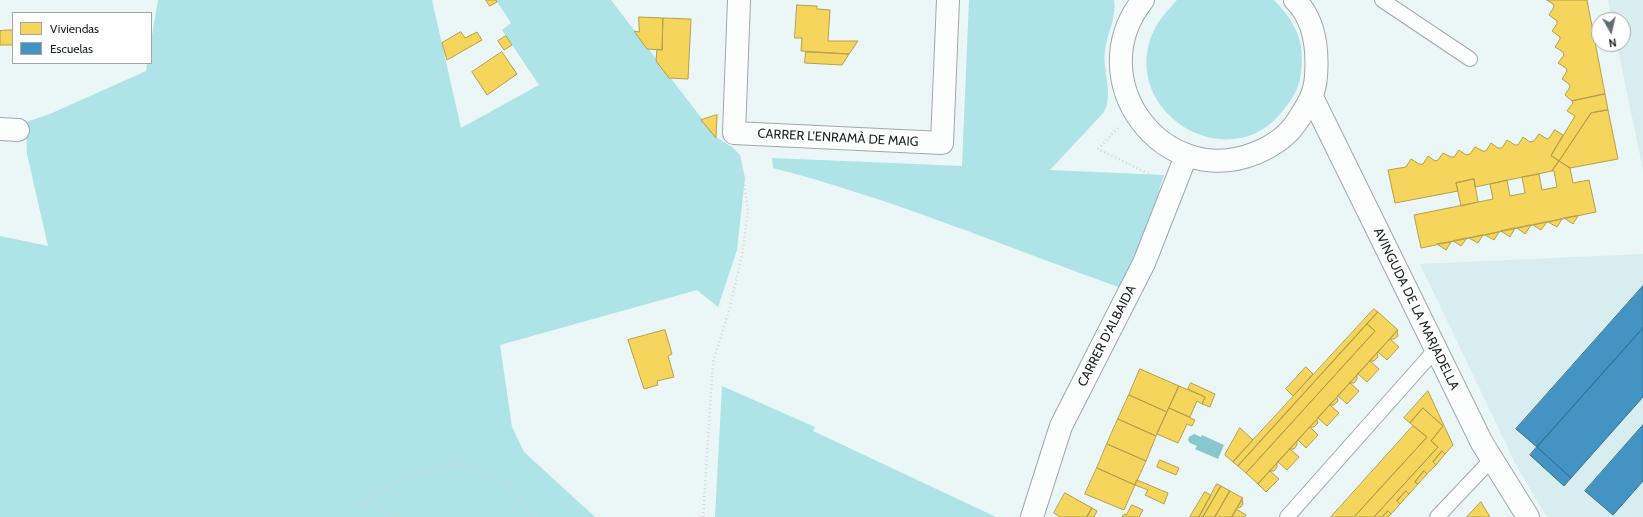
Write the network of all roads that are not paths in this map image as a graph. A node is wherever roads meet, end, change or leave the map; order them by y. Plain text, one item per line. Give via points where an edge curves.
1 (739, 0) edge
2 (948, 0) edge
3 (1382, 0) edge
4 (1299, 2) edge
5 (1136, 3) edge
6 (1470, 58) dead end
7 (1312, 97) junction
8 (1186, 156) junction
9 (1436, 349) junction
10 (1492, 459) junction
11 (1032, 517) edge
12 (1287, 517) edge
13 (1437, 517) edge
14 (1528, 517) edge

1 - 2 street, CARRER L'ENRAMÀ DE MAIG via 734,133 942,142
3 - 6 lane
4 - 7 street via 1312,29 1318,56
5 - 8 street via 1123,37 1120,68 1126,98 1142,124 1164,145
7 - 8 street via 1291,130 1268,148 1242,158 1228,160 1214,161
7 - 9 street, AVINGUDA DE LA MARJADELLA
8 - 11 street, CARRER D'ALBAIDA via 1144,264 1061,426
9 - 10 street, AVINGUDA DE LA MARJADELLA
9 - 12 lane
10 - 13 lane
10 - 14 street, AVINGUDA DE LA MARJADELLA

